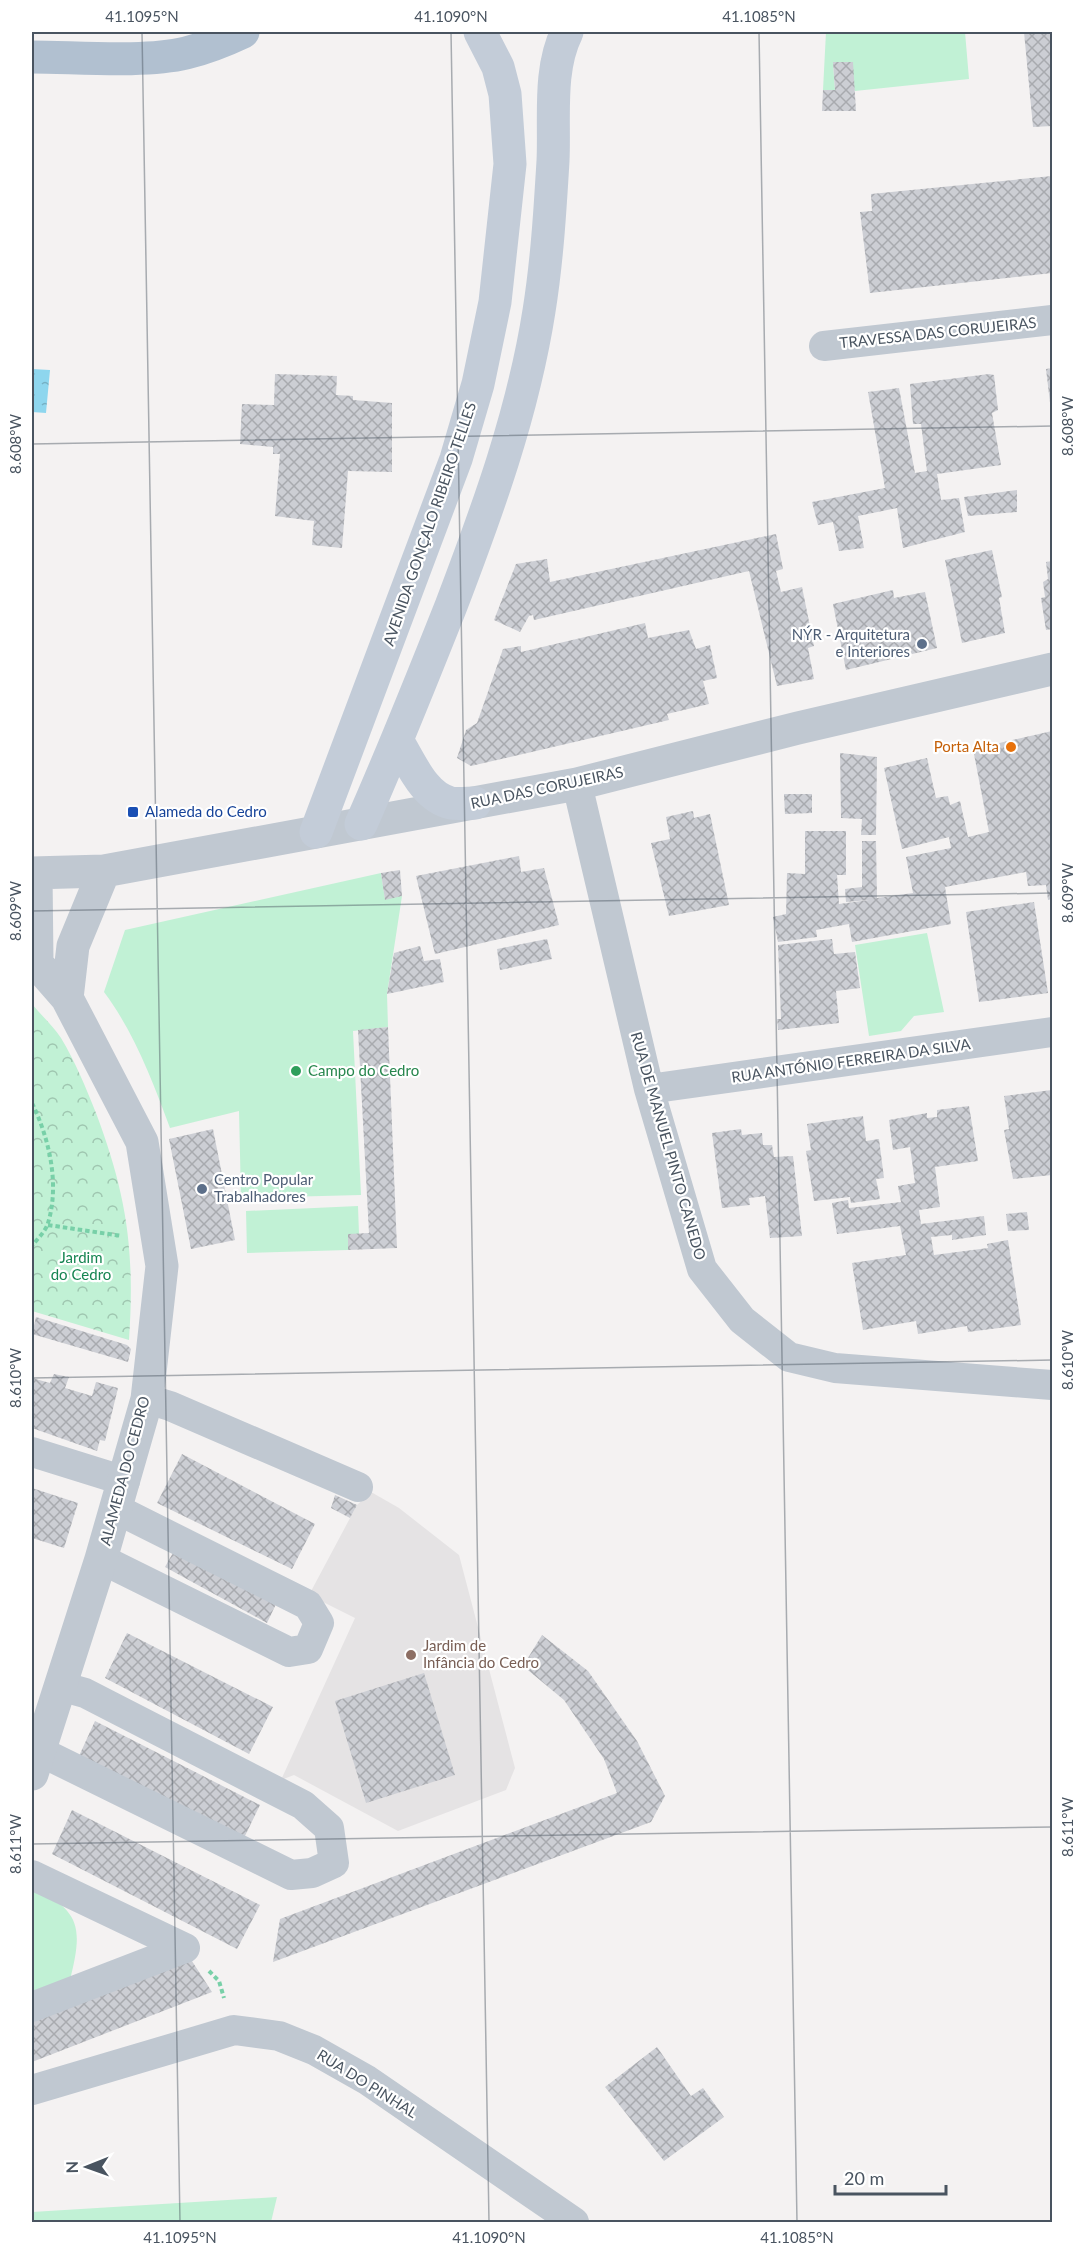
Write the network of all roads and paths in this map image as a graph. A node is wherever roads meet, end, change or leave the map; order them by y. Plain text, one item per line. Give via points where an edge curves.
1 (243, 32) edge
2 (480, 32) edge
3 (567, 32) edge
4 (32, 57) edge
5 (1053, 320) edge
6 (824, 346) dead end
7 (1053, 669) edge
8 (398, 742) junction
9 (577, 784) junction
10 (475, 803) junction
11 (361, 824) junction
12 (316, 832) junction
13 (104, 871) junction
14 (34, 873) edge
15 (34, 960) edge
16 (67, 998) junction
17 (1053, 1032) edge
18 (649, 1089) junction
19 (32, 1103) edge
20 (48, 1225) junction
21 (125, 1236) dead end
22 (32, 1246) edge
23 (1053, 1385) edge
24 (147, 1398) junction
25 (32, 1452) edge
26 (358, 1487) dead end
27 (120, 1495) junction
28 (101, 1559) junction
29 (60, 1686) junction
30 (37, 1744) edge
31 (32, 1875) edge
32 (185, 1948) junction
33 (32, 2007) edge
34 (234, 2030) junction
35 (32, 2090) edge
36 (574, 2223) edge

1 - 4 main road via 184,54
2 - 12 main road, AVENIDA GONÇALO RIBEIRO TELLES via 498,67 505,94 510,164 495,302 483,361 456,459
3 - 8 main road via 555,83 549,225 539,311 521,400 485,517
5 - 6 street, TRAVESSA DAS CORUJEIRAS
7 - 9 street, RUA DAS CORUJEIRAS
8 - 10 main road via 435,795 450,803
8 - 11 main road
9 - 10 street, RUA DAS CORUJEIRAS
9 - 18 street, RUA DE MANUEL PINTO CANEDO
10 - 11 street, RUA DAS CORUJEIRAS
11 - 12 street, RUA DAS CORUJEIRAS
12 - 13 street, RUA DAS CORUJEIRAS
13 - 14 street, RUA DAS CORUJEIRAS
13 - 16 street via 73,946
14 - 15 street, ALAMEDA DO CEDRO
15 - 16 street, ALAMEDA DO CEDRO
16 - 24 street, ALAMEDA DO CEDRO via 142,1142 162,1266
17 - 18 street, RUA ANTÓNIO FERREIRA DA SILVA
18 - 23 street, RUA DE MANUEL PINTO CANEDO via 702,1269 742,1320 789,1358 835,1368
19 - 20 path via 55,1180
20 - 21 path
20 - 22 path
24 - 26 street
24 - 27 street, ALAMEDA DO CEDRO
25 - 27 street
27 - 28 street, ALAMEDA DO CEDRO
27 - 28 street via 308,1605 319,1623 308,1649 289,1652
28 - 29 street, ALAMEDA DO CEDRO
29 - 30 street, ALAMEDA DO CEDRO
29 - 30 street via 85,1693 303,1805 329,1828 334,1863 312,1873 291,1875
31 - 32 street
32 - 33 street
32 - 34 path via 219,1981
34 - 35 street, RUA DO PINHAL
34 - 36 street, RUA DO PINHAL via 279,2036 314,2050 358,2075

